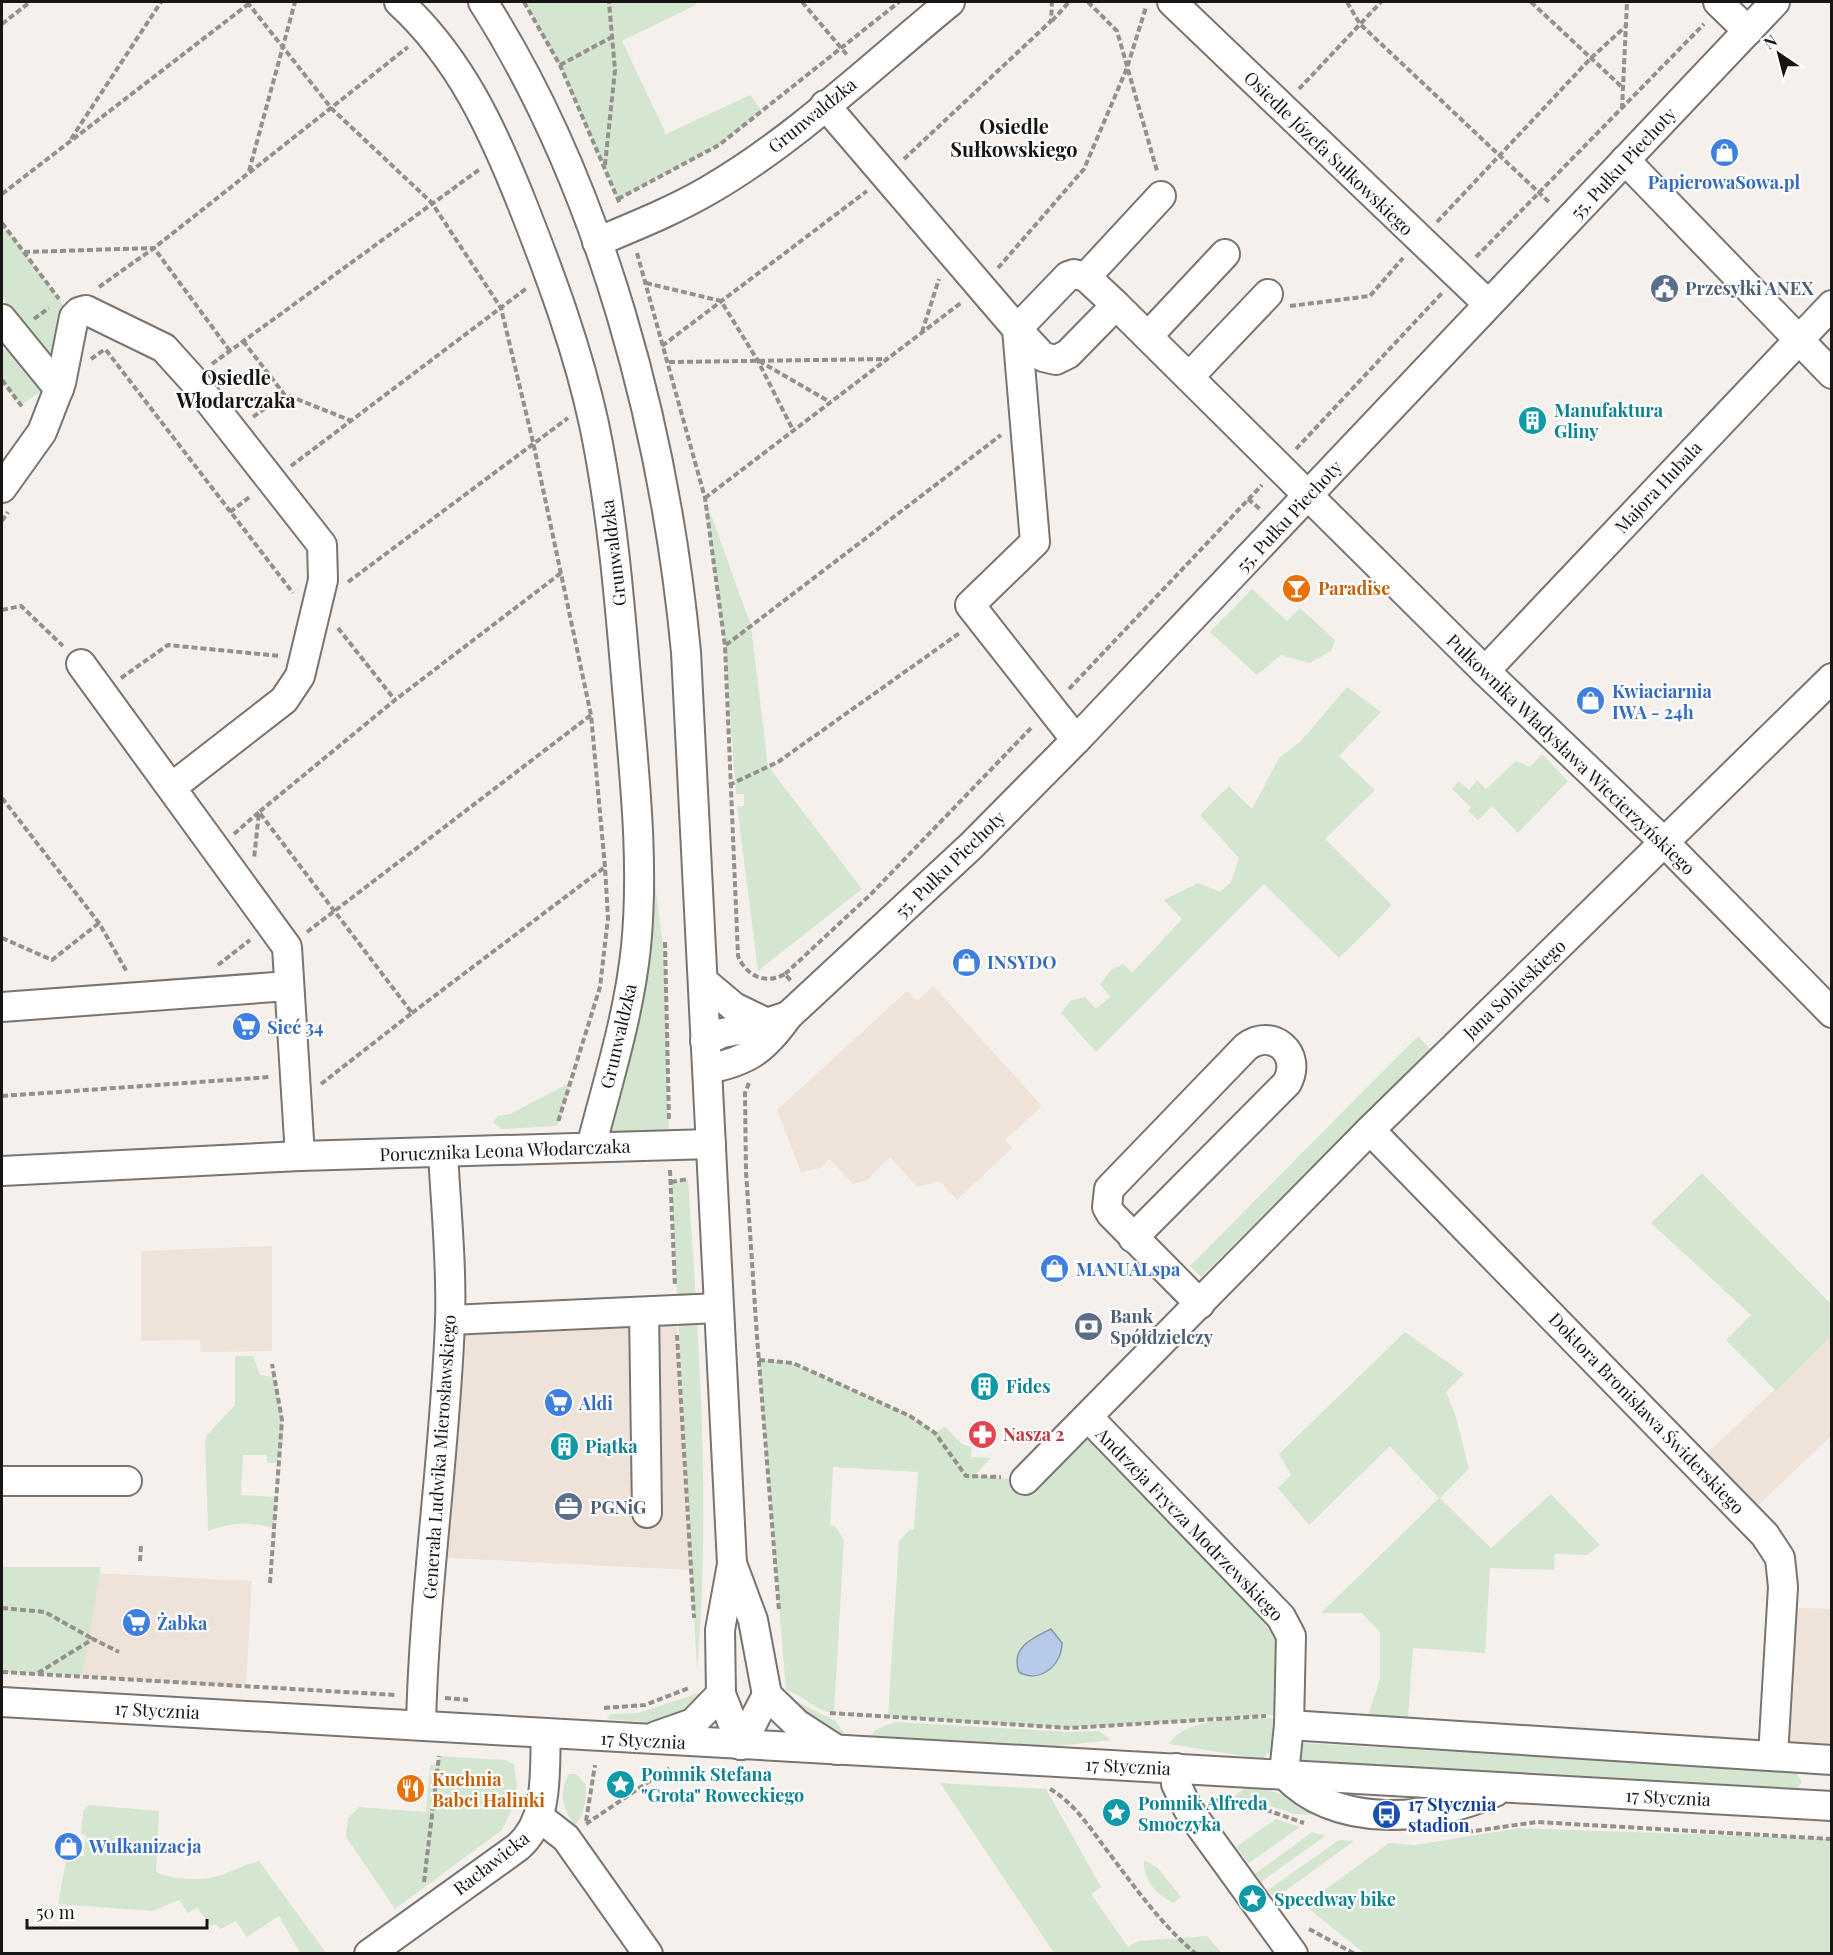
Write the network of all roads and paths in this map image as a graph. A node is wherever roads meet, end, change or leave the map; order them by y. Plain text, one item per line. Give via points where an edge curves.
1 (30, 2) edge
2 (161, 2) edge
3 (249, 2) edge
4 (295, 2) edge
5 (399, 2) edge
6 (483, 2) edge
7 (609, 2) edge
8 (802, 2) edge
9 (899, 2) edge
10 (950, 2) edge
11 (1052, 2) edge
12 (1070, 2) edge
13 (1089, 2) edge
14 (1148, 2) edge
15 (1172, 2) edge
16 (1347, 2) edge
17 (1381, 2) edge
18 (1531, 2) edge
19 (1627, 2) edge
20 (1775, 2) edge
21 (1720, 3) edge
22 (1051, 21) junction
23 (2, 24) edge
24 (1360, 24) junction
25 (1626, 26) junction
26 (1748, 31) junction
27 (428, 32) junction
28 (612, 37) junction
29 (281, 45) junction
30 (842, 49) junction
31 (1591, 57) junction
32 (560, 64) dead end
33 (1127, 68) junction
34 (863, 74) junction
35 (1623, 88) junction
36 (825, 105) junction
37 (1282, 107) junction
38 (332, 109) junction
39 (1622, 110) junction
40 (69, 142) junction
41 (502, 153) junction
42 (1498, 157) junction
43 (1625, 160) junction
44 (605, 166) dead end
45 (249, 171) junction
46 (886, 176) junction
47 (1539, 193) junction
48 (2, 194) edge
49 (1161, 196) joint
50 (618, 199) dead end
51 (432, 203) junction
52 (2, 223) edge
53 (1420, 239) junction
54 (597, 243) junction
55 (154, 248) junction
56 (949, 249) junction
57 (23, 252) junction
58 (1225, 254) dead end
59 (549, 272) junction
60 (1086, 276) junction
61 (1458, 276) junction
62 (646, 283) dead end
63 (981, 287) junction
64 (96, 290) dead end
65 (1268, 294) joint
66 (721, 301) junction
67 (1487, 303) junction
68 (1116, 305) junction
69 (1832, 305) edge
70 (501, 308) junction
71 (2, 318) edge
72 (74, 320) junction
73 (1017, 329) junction
74 (922, 333) junction
75 (1148, 336) junction
76 (1798, 339) junction
77 (243, 341) junction
78 (230, 351) junction
79 (887, 359) junction
80 (758, 361) junction
81 (668, 362) dead end
82 (634, 367) junction
83 (1832, 374) edge
84 (1189, 377) junction
85 (192, 379) junction
86 (58, 389) junction
87 (284, 394) junction
88 (830, 402) junction
89 (589, 403) junction
90 (1023, 418) junction
91 (352, 421) junction
92 (793, 430) junction
93 (233, 432) junction
94 (533, 442) junction
95 (1280, 466) junction
96 (271, 481) junction
97 (2, 488) edge
98 (1308, 496) junction
99 (705, 498) dead end
100 (230, 512) junction
101 (561, 573) junction
102 (2, 610) edge
103 (317, 613) junction
104 (980, 617) junction
105 (725, 646) dead end
106 (304, 658) junction
107 (81, 664) joint
108 (1485, 671) junction
109 (1832, 678) edge
110 (102, 692) junction
111 (395, 700) junction
112 (1051, 708) junction
113 (591, 715) junction
114 (1076, 740) junction
115 (729, 785) dead end
116 (172, 787) junction
117 (2, 798) edge
118 (259, 812) junction
119 (1664, 842) junction
120 (217, 849) junction
121 (605, 869) junction
122 (638, 871) junction
123 (250, 895) junction
124 (334, 911) junction
125 (99, 923) junction
126 (271, 924) junction
127 (2, 938) edge
128 (664, 938) dead end
129 (287, 947) junction
130 (785, 974) dead end
131 (703, 981) junction
132 (289, 986) junction
133 (183, 994) junction
134 (141, 997) junction
135 (2, 1007) edge
136 (412, 1013) junction
137 (1832, 1013) edge
138 (776, 1019) junction
139 (705, 1041) junction
140 (708, 1070) junction
141 (296, 1089) junction
142 (2, 1096) edge
143 (1370, 1130) junction
144 (711, 1144) junction
145 (669, 1145) junction
146 (591, 1147) junction
147 (550, 1149) junction
148 (443, 1153) junction
149 (300, 1156) junction
150 (2, 1171) edge
151 (1133, 1238) junction
152 (1200, 1304) junction
153 (719, 1308) junction
154 (676, 1310) junction
155 (644, 1312) junction
156 (450, 1320) junction
157 (759, 1360) dead end
158 (272, 1364) dead end
159 (1089, 1418) junction
160 (1025, 1480) joint
161 (2, 1481) edge
162 (127, 1481) dead end
163 (647, 1512) dead end
164 (141, 1545) dead end
165 (141, 1561) dead end
166 (732, 1564) junction
167 (270, 1583) dead end
168 (2, 1608) edge
169 (694, 1626) dead end
170 (93, 1639) junction
171 (119, 1652) dead end
172 (2, 1672) edge
173 (37, 1674) junction
174 (709, 1690) junction
175 (767, 1695) junction
176 (422, 1697) junction
177 (480, 1701) dead end
178 (2, 1702) edge
179 (598, 1708) dead end
180 (826, 1713) dead end
181 (1290, 1720) junction
182 (421, 1725) junction
183 (546, 1733) junction
184 (645, 1740) junction
185 (741, 1745) junction
186 (840, 1752) junction
187 (439, 1756) dead end
188 (1773, 1756) junction
189 (1832, 1760) edge
190 (595, 1765) dead end
191 (669, 1768) dead end
192 (1176, 1768) junction
193 (1284, 1774) junction
194 (1050, 1790) dead end
195 (1180, 1796) junction
196 (1832, 1806) edge
197 (539, 1817) junction
198 (1309, 1824) dead end
199 (1461, 1833) dead end
200 (1832, 1839) edge
201 (419, 1918) junction
202 (642, 1951) edge
203 (369, 1953) edge
204 (1196, 1953) edge
205 (1293, 1953) edge

1 - 23 path
2 - 40 path
3 - 29 path
3 - 40 path
4 - 29 path
5 - 27 street, Grunwaldzka
6 - 54 street via 543,109
7 - 28 path
8 - 30 path
9 - 30 path
10 - 34 street, Grunwaldzka
11 - 22 path
12 - 22 path
13 - 33 path via 1117,31
14 - 33 path
15 - 37 street, Osiedle Józefa Sułkowskiego
16 - 24 path
17 - 24 path
18 - 31 path
19 - 25 path
20 - 26 street, 55. Pułku Piechoty
21 - 26 street
21 - 39 path
22 - 46 path
24 - 37 path
24 - 42 path
25 - 31 path
25 - 35 path
26 - 43 street, 55. Pułku Piechoty
27 - 38 path
27 - 41 street, Grunwaldzka via 448,55 477,102
28 - 32 path
28 - 44 path via 615,70
29 - 38 path
29 - 45 path
30 - 34 path
30 - 50 path via 719,145
31 - 35 path
31 - 42 path
33 - 49 path via 1158,168 1151,186
33 - 63 path via 1084,169
34 - 36 street, Grunwaldzka
35 - 39 path
36 - 46 street
36 - 54 street, Grunwaldzka via 757,159 710,189 666,214
37 - 53 street, Osiedle Józefa Sułkowskiego
38 - 45 path
38 - 51 path
39 - 47 path
40 - 48 path
41 - 51 path
41 - 59 street, Grunwaldzka
42 - 47 path
42 - 53 path
43 - 67 street, 55. Pułku Piechoty
43 - 76 street
45 - 55 path
46 - 56 street
46 - 66 path
47 - 61 path
49 - 60 street
51 - 70 path
51 - 77 path
52 - 57 path
53 - 61 street, Osiedle Józefa Sułkowskiego
53 - 65 path via 1370,296 1282,306
54 - 82 street
55 - 57 path
55 - 64 path
55 - 78 path
56 - 63 street
56 - 74 path
57 - 72 path
58 - 75 street
59 - 70 path
59 - 89 street, Grunwaldzka
60 - 68 street, Pułkownika Władysława Wiecierzyńskiego
60 - 73 street via 1074,274 1062,281
61 - 67 street, Osiedle Józefa Sułkowskiego
61 - 95 path
62 - 66 path
63 - 73 street
63 - 74 path
65 - 84 street
66 - 80 path
66 - 82 path
67 - 98 street, 55. Pułku Piechoty
68 - 73 street via 1068,354 1056,360 1043,357
68 - 75 street, Pułkownika Władysława Wiecierzyńskiego
69 - 76 street, Majora Hubala
70 - 91 path
70 - 94 path
71 - 86 street
72 - 85 street via 86,310 136,333 164,348
72 - 86 street
72 - 100 path via 87,326
73 - 90 street
74 - 79 path
75 - 84 street, Pułkownika Władysława Wiecierzyńskiego
76 - 83 street
76 - 108 street, Majora Hubala
77 - 78 path
77 - 87 path
78 - 85 path
79 - 80 path
79 - 88 path
80 - 81 path
80 - 88 path
80 - 92 path
82 - 131 street via 660,463 679,577
84 - 95 street, Pułkownika Władysława Wiecierzyńskiego
85 - 93 street
86 - 97 street via 37,442
87 - 91 path
87 - 93 path
88 - 92 path
89 - 94 path
89 - 122 street, Grunwaldzka via 608,498 619,590
90 - 104 street via 1035,542 970,605
90 - 105 path
91 - 96 path
92 - 99 path
93 - 96 street
94 - 101 path
94 - 103 path
95 - 98 street, Pułkownika Władysława Wiecierzyńskiego
95 - 112 path
96 - 100 path
96 - 103 street via 322,545 323,580
98 - 108 street, Pułkownika Władysława Wiecierzyńskiego
98 - 114 street, 55. Pułku Piechoty
100 - 103 path
101 - 111 path
101 - 113 path
102 - 107 path via 21,606
103 - 106 street
103 - 111 path
104 - 112 street
104 - 115 path via 778,762
106 - 110 path via 168,645
106 - 116 street via 300,676 284,700
107 - 110 street
108 - 119 street, Pułkownika Władysława Wiecierzyńskiego
109 - 119 street, Jana Sobieskiego
110 - 116 street
111 - 118 path
112 - 114 street
112 - 130 path via 870,895
113 - 121 path
113 - 124 path
114 - 138 street, 55. Pułku Piechoty via 971,846
116 - 120 street
117 - 125 path
118 - 120 path
118 - 123 path
118 - 124 path
119 - 137 street, Pułkownika Władysława Wiecierzyńskiego
119 - 143 street, Jana Sobieskiego
120 - 123 street
121 - 122 path
121 - 136 path
121 - 147 path via 608,918 600,987
122 - 146 street, Grunwaldzka via 631,984
123 - 126 street
124 - 129 path
124 - 136 path
125 - 127 path via 52,960
125 - 134 path
126 - 129 street
126 - 133 path
128 - 145 path
129 - 132 street
131 - 138 street via 734,1006
131 - 139 street
132 - 133 street
132 - 141 street
133 - 134 street
134 - 135 street
136 - 141 path
138 - 139 street, 55. Pułku Piechoty
138 - 140 street, 55. Pułku Piechoty via 770,1042 746,1059
139 - 140 street
140 - 144 street
141 - 142 path
141 - 149 street
143 - 152 street, Jana Sobieskiego
143 - 188 street, Doktora Bronisława Świderskiego via 1765,1534 1780,1558 1783,1587
144 - 145 street, Porucznika Leona Włodarczaka
144 - 153 street
145 - 146 street, Porucznika Leona Włodarczaka
145 - 154 path
146 - 147 street, Porucznika Leona Włodarczaka
147 - 148 street, Porucznika Leona Włodarczaka
148 - 149 street, Porucznika Leona Włodarczaka
148 - 156 street, Generała Ludwika Mierosławskiego
149 - 150 street, Porucznika Leona Włodarczaka
151 - 151 street via 1107,1207 1114,1181 1246,1047 1262,1039 1279,1042 1291,1057 1287,1083
151 - 152 street
152 - 159 street, Jana Sobieskiego
153 - 154 street
153 - 166 street
154 - 155 street
154 - 169 path
155 - 156 street
155 - 163 street
156 - 176 street, Generała Ludwika Mierosławskiego
157 - 160 path via 793,1363 910,1416 935,1433 966,1476
158 - 167 path via 282,1420
159 - 160 street, Jana Sobieskiego
159 - 181 street, Andrzeja Frycza Modrzewskiego via 1281,1617 1291,1636
161 - 162 street
164 - 165 path
166 - 174 street
166 - 175 street via 753,1620
168 - 170 path via 45,1612
170 - 171 path
170 - 173 path
172 - 173 path
173 - 176 path
174 - 179 path via 645,1705
174 - 184 street via 693,1723
174 - 185 street
175 - 185 street
175 - 186 street via 797,1724
176 - 177 path
176 - 182 street, Generała Ludwika Mierosławskiego
178 - 182 street, 17 Stycznia
180 - 181 path via 1070,1728
181 - 188 street
181 - 193 street, Andrzeja Frycza Modrzewskiego
182 - 183 street, 17 Stycznia
183 - 184 street, 17 Stycznia
183 - 197 street, Racławicka
184 - 185 street, 17 Stycznia
185 - 186 street, 17 Stycznia
186 - 192 street, 17 Stycznia
187 - 201 path
188 - 189 street
190 - 191 path via 585,1825
192 - 193 street, 17 Stycznia
192 - 195 street
193 - 196 street, 17 Stycznia
194 - 204 path via 1082,1816 1158,1917
195 - 198 path via 1255,1806
195 - 205 street
197 - 201 street, Racławicka via 525,1841
197 - 202 street via 566,1838
199 - 200 path via 1537,1822
201 - 203 street, Racławicka

